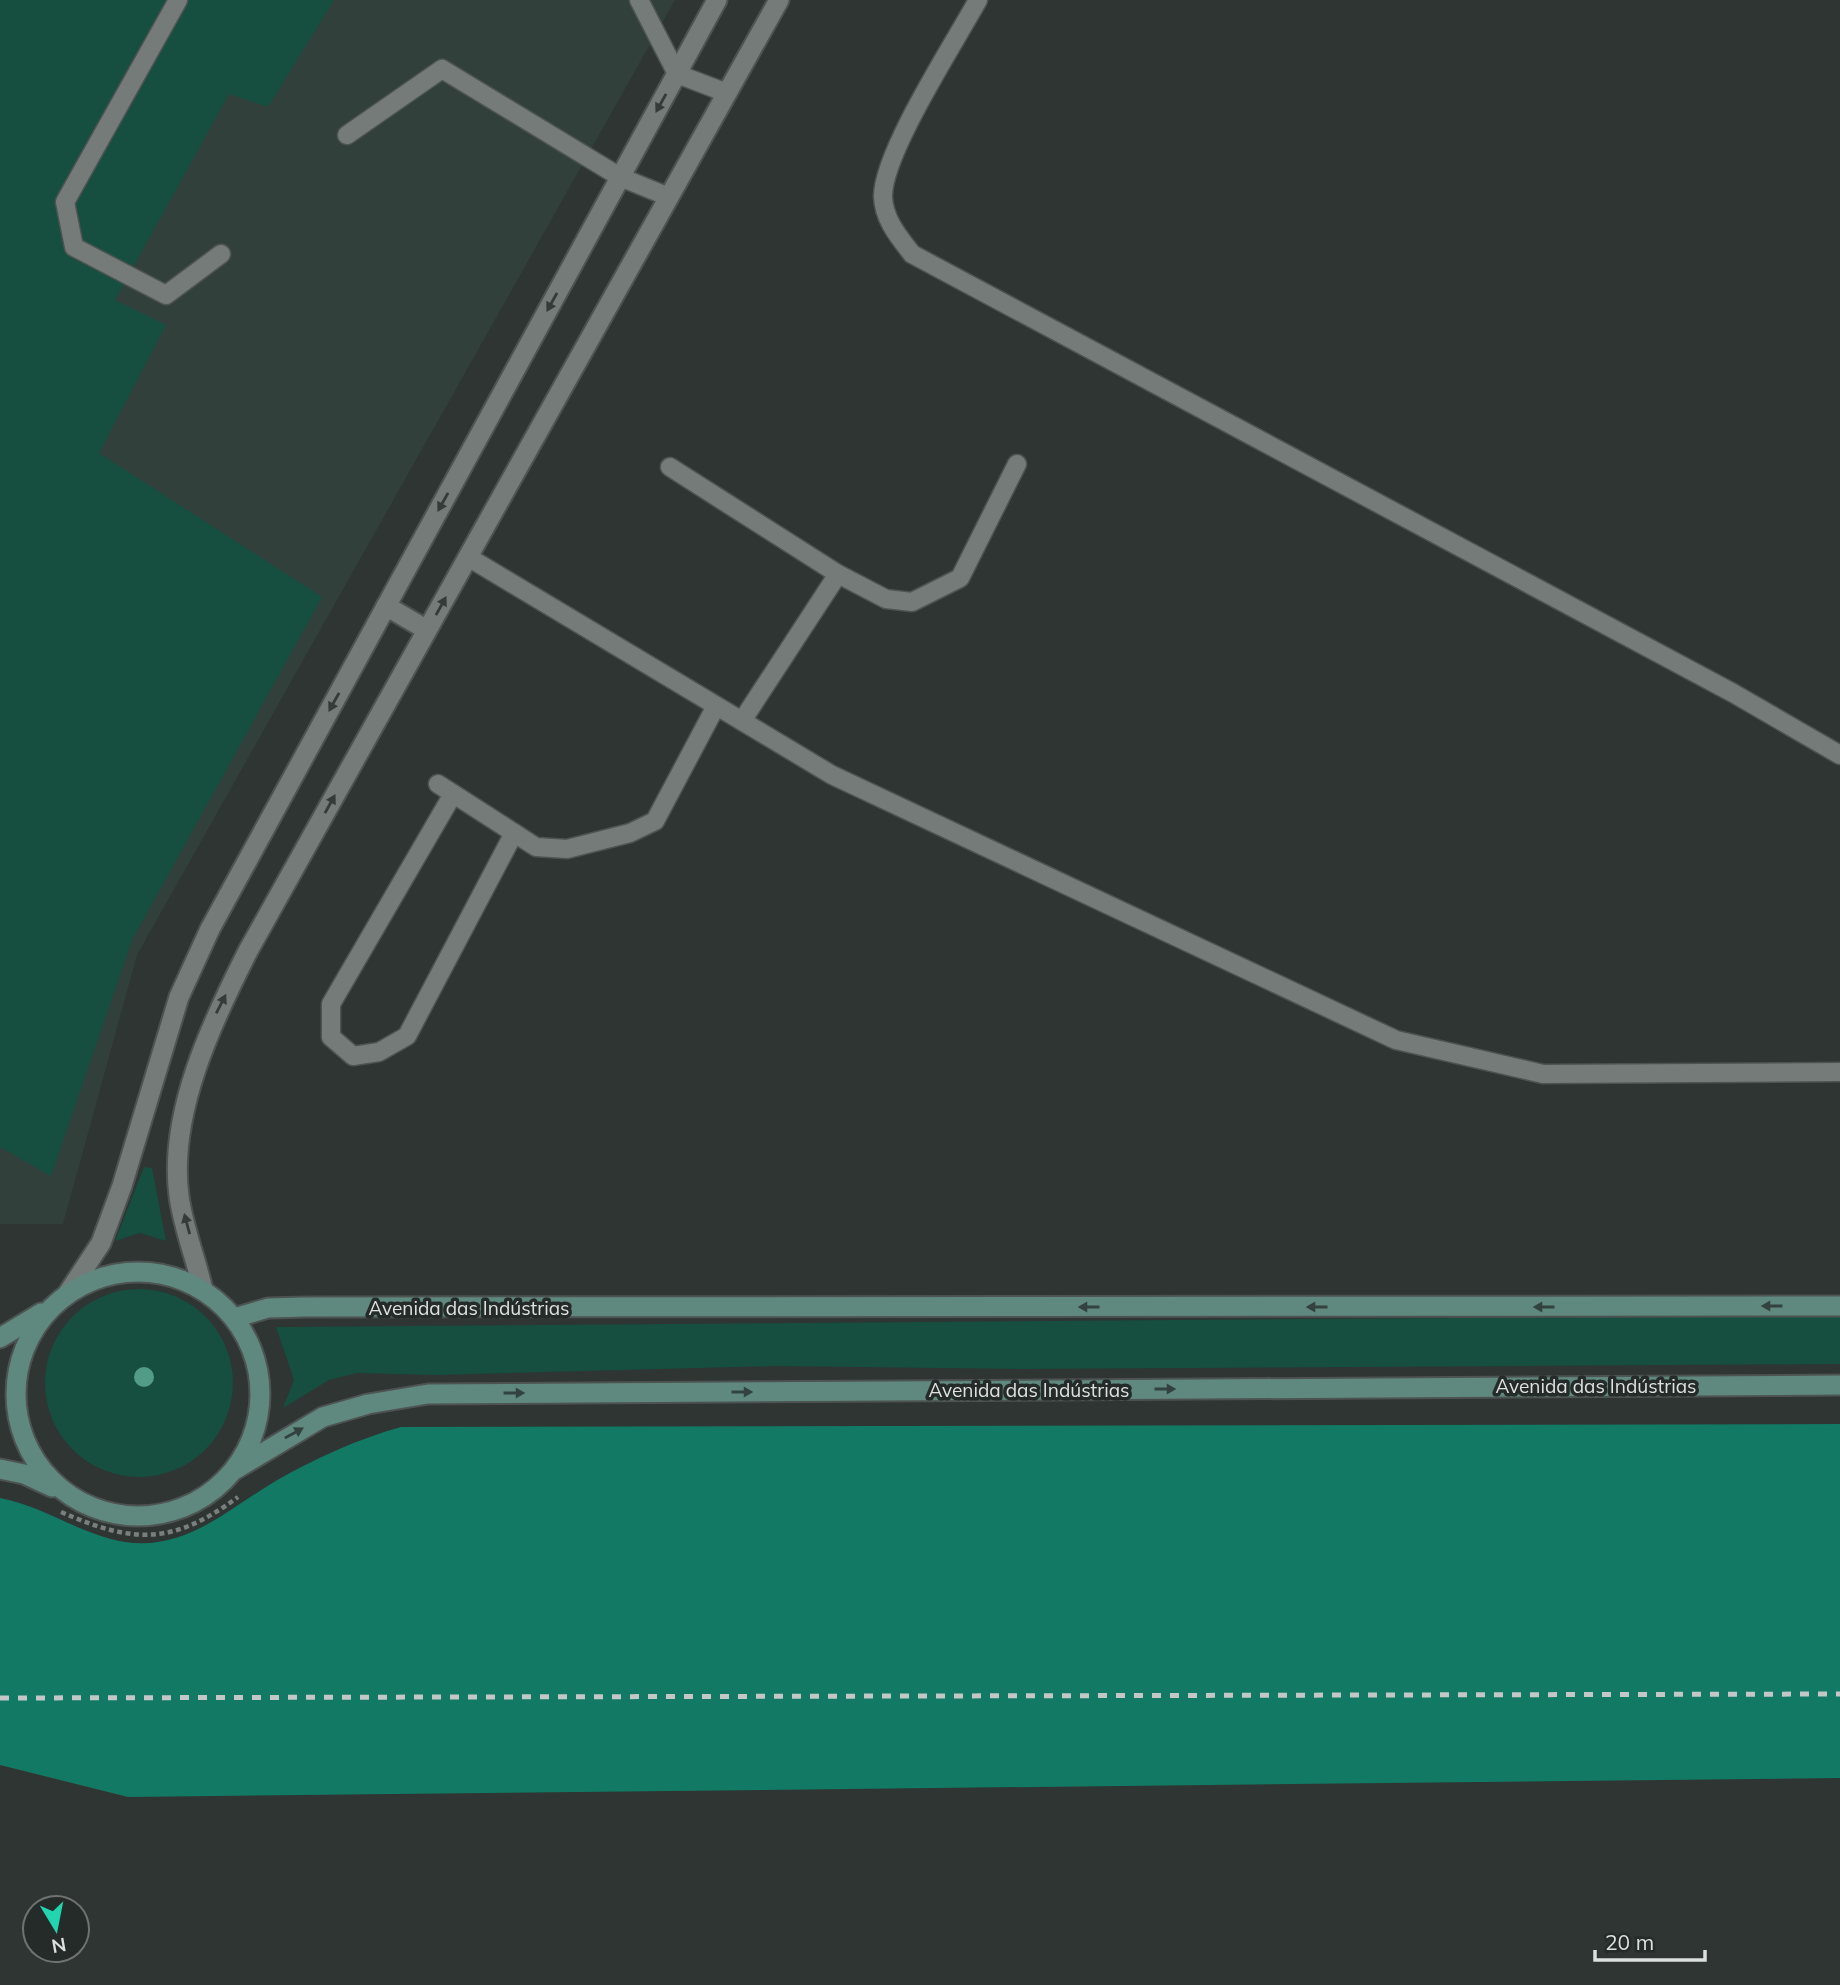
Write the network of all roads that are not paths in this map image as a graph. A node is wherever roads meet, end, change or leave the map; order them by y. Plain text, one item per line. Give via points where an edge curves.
1 (178, 0) edge
2 (639, 0) edge
3 (717, 0) edge
4 (779, 0) edge
5 (978, 0) edge
6 (677, 74) junction
7 (727, 93) junction
8 (347, 135) dead end
9 (620, 177) junction
10 (669, 197) junction
11 (220, 254) dead end
12 (1017, 464) dead end
13 (670, 467) dead end
14 (468, 557) junction
15 (838, 574) junction
16 (386, 606) junction
17 (427, 630) junction
18 (716, 706) junction
19 (742, 721) junction
20 (1840, 755) edge
21 (514, 833) junction
22 (1840, 1072) edge
23 (203, 1290) junction
24 (64, 1297) junction
25 (1840, 1306) edge
26 (234, 1318) junction
27 (0, 1338) edge
28 (1840, 1385) edge
29 (0, 1469) edge
30 (236, 1469) junction
31 (64, 1493) junction

1 - 11 lane via 65,202 74,247 166,295
2 - 6 lane
3 - 6 street
4 - 7 street
5 - 20 lane via 901,137 888,170 883,198 891,227 912,254
6 - 7 lane
6 -> 9 street
7 - 10 street
8 - 9 lane via 442,69
9 - 10 lane
9 -> 16 street
10 - 14 street
12 - 15 lane via 960,578 912,602 886,599
13 - 15 lane
17 -> 14 street
14 - 18 lane
15 - 19 lane
16 - 17 street
16 -> 24 street via 210,929 179,997 101,1243
23 -> 17 street via 179,1196 179,1149 192,1084 212,1022
18 - 19 lane
18 - 21 lane via 655,821 630,833 567,849 536,847
19 - 22 lane via 832,775 1396,1040 1543,1074
21 - 21 lane via 407,1036 379,1052 353,1056 331,1037 331,1004 446,789
23 - 24 main road via 170,1276 136,1272 100,1278
23 - 26 main road
24 - 27 main road
24 - 31 main road via 34,1328 19,1362 14,1398 21,1434 38,1466
25 -> 26 main road, Avenida das Indústrias via 305,1307 268,1308
26 - 30 main road via 254,1353 261,1393 255,1433
30 -> 28 main road, Avenida das Indústrias via 323,1417 428,1394
29 - 31 main road
30 - 31 main road via 208,1495 173,1512 135,1517 98,1510

